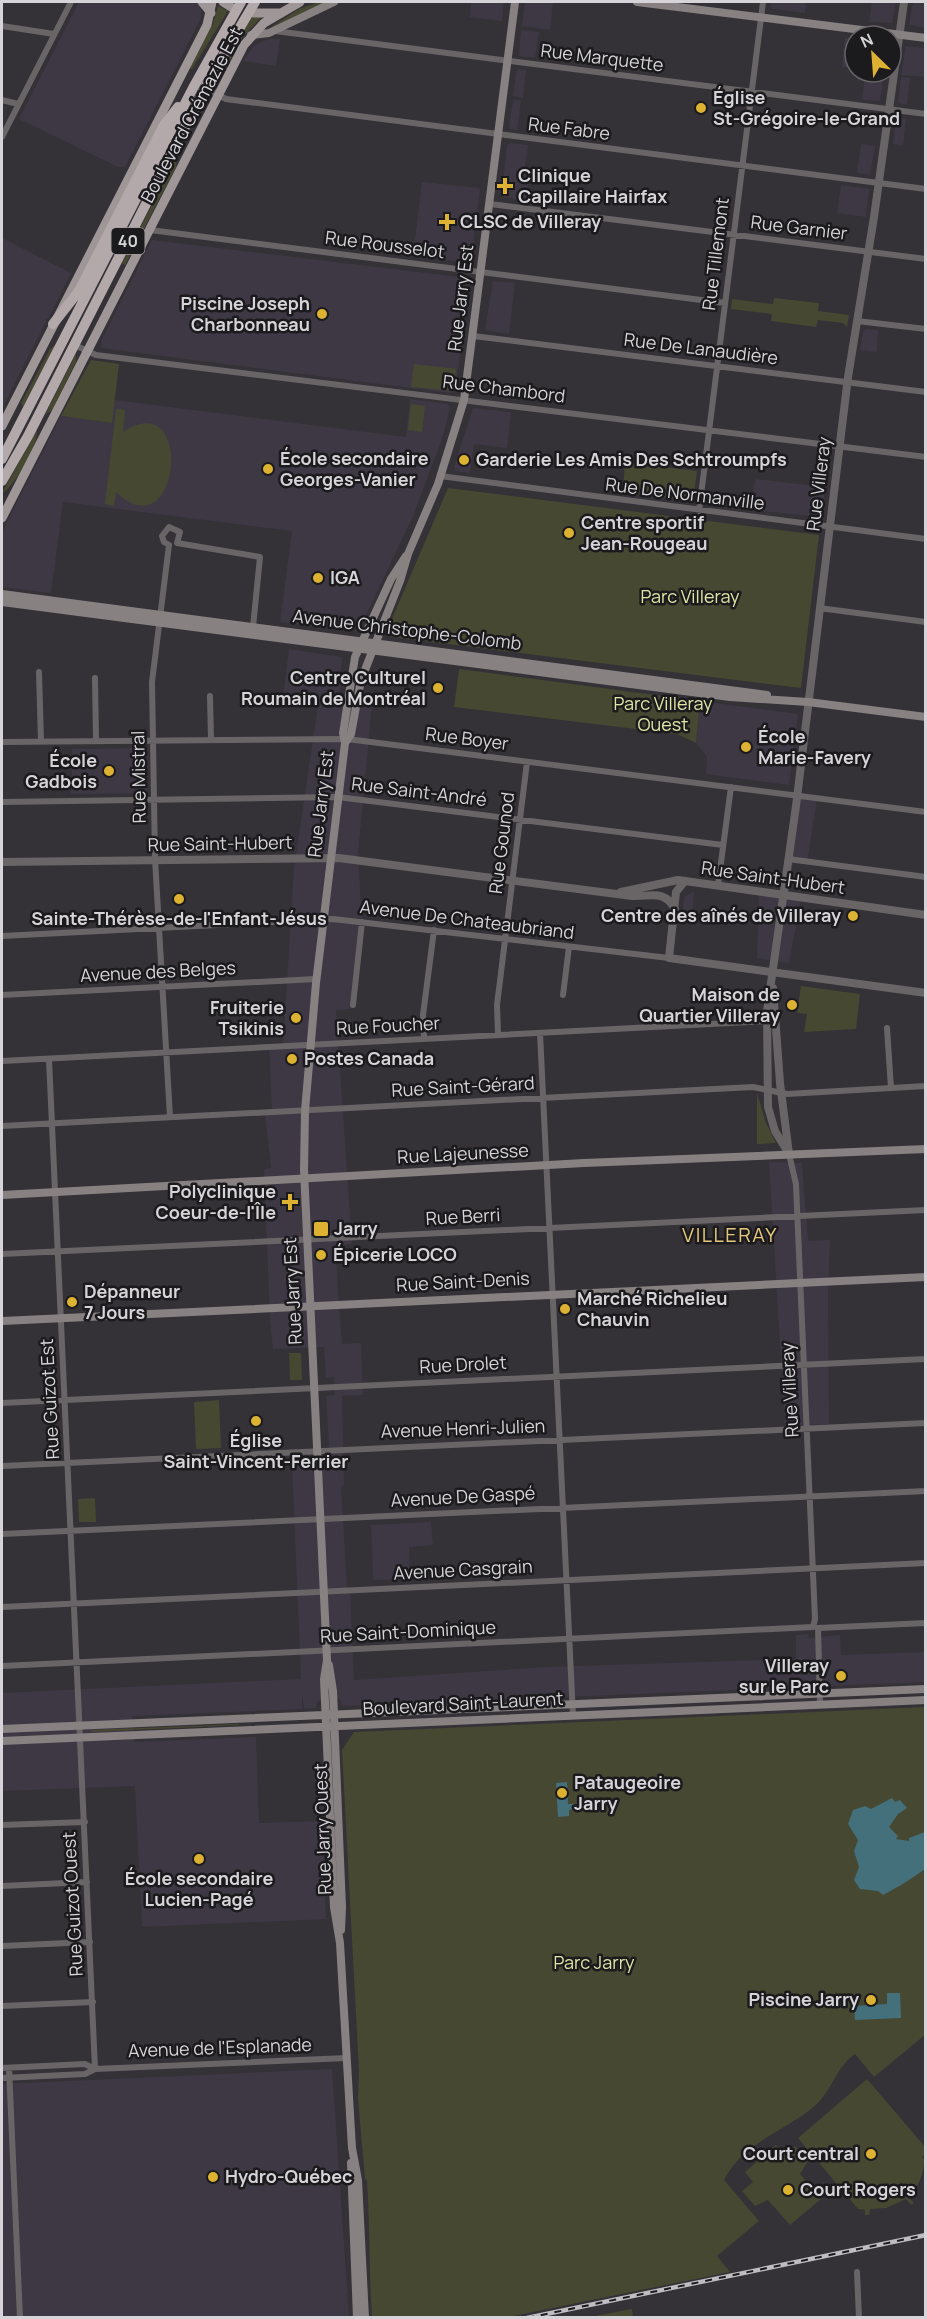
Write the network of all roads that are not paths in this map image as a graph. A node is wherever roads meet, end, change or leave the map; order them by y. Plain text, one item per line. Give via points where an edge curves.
1 (71, 2) edge
2 (202, 2) edge
3 (212, 2) edge
4 (300, 2) edge
5 (334, 2) edge
6 (515, 2) edge
7 (637, 2) edge
8 (763, 2) edge
9 (904, 2) edge
10 (232, 3) edge
11 (254, 7) edge
12 (211, 13) junction
13 (279, 13) junction
14 (761, 18) junction
15 (900, 24) edge
16 (2, 26) edge
17 (843, 28) edge
18 (274, 31) junction
19 (54, 34) junction
20 (250, 35) junction
21 (903, 35) edge
22 (926, 38) edge
23 (508, 61) junction
24 (891, 84) edge
25 (193, 88) junction
26 (752, 92) junction
27 (214, 93) junction
28 (2, 100) edge
29 (18, 104) junction
30 (888, 110) junction
31 (926, 114) edge
32 (498, 135) junction
33 (2, 137) edge
34 (742, 166) junction
35 (879, 183) junction
36 (926, 189) edge
37 (490, 204) junction
38 (150, 230) junction
39 (734, 235) junction
40 (868, 252) junction
41 (926, 259) edge
42 (481, 272) junction
43 (725, 303) junction
44 (857, 321) junction
45 (51, 328) junction
46 (926, 329) edge
47 (473, 336) junction
48 (59, 338) dead end
49 (83, 349) junction
50 (717, 366) junction
51 (847, 382) junction
52 (926, 392) edge
53 (464, 400) junction
54 (10, 408) junction
55 (20, 413) dead end
56 (2, 426) edge
57 (709, 430) junction
58 (839, 446) junction
59 (926, 457) edge
60 (2, 459) edge
61 (440, 477) junction
62 (2, 481) edge
63 (5, 503) edge
64 (699, 511) junction
65 (2, 518) edge
66 (829, 527) junction
67 (926, 538) edge
68 (177, 543) junction
69 (169, 545) junction
70 (408, 554) junction
71 (2, 594) edge
72 (2, 602) edge
73 (819, 608) junction
74 (159, 619) junction
75 (926, 622) edge
76 (253, 627) junction
77 (361, 644) junction
78 (374, 646) junction
79 (39, 672) dead end
80 (95, 678) dead end
81 (210, 696) dead end
82 (808, 702) junction
83 (926, 717) edge
84 (154, 740) junction
85 (211, 740) junction
86 (346, 740) junction
87 (41, 741) junction
88 (96, 741) junction
89 (2, 742) edge
90 (527, 762) junction
91 (730, 788) junction
92 (797, 796) junction
93 (338, 797) junction
94 (154, 799) junction
95 (2, 802) edge
96 (926, 812) edge
97 (520, 820) junction
98 (723, 845) junction
99 (330, 858) junction
100 (788, 859) junction
101 (155, 860) junction
102 (2, 862) edge
103 (926, 877) edge
104 (512, 879) junction
105 (685, 881) junction
106 (718, 885) junction
107 (616, 892) junction
108 (783, 895) junction
109 (675, 909) junction
110 (926, 915) edge
111 (323, 919) junction
112 (362, 922) junction
113 (159, 927) junction
114 (434, 930) junction
115 (2, 936) edge
116 (505, 940) junction
117 (569, 947) junction
118 (669, 958) junction
119 (772, 972) junction
120 (316, 979) junction
121 (162, 987) junction
122 (926, 993) edge
123 (2, 995) edge
124 (563, 995) dead end
125 (353, 1005) dead end
126 (776, 1020) junction
127 (766, 1021) junction
128 (888, 1028) dead end
129 (540, 1033) junction
130 (498, 1035) junction
131 (424, 1039) junction
132 (310, 1045) junction
133 (166, 1052) junction
134 (49, 1059) junction
135 (2, 1061) edge
136 (926, 1086) edge
137 (891, 1088) junction
138 (767, 1089) junction
139 (781, 1092) junction
140 (543, 1098) junction
141 (304, 1111) junction
142 (170, 1118) junction
143 (52, 1124) junction
144 (2, 1126) edge
145 (926, 1149) edge
146 (789, 1154) junction
147 (547, 1166) junction
148 (304, 1178) junction
149 (55, 1192) junction
150 (2, 1195) edge
151 (926, 1210) edge
152 (798, 1216) junction
153 (550, 1227) junction
154 (307, 1239) junction
155 (58, 1251) junction
156 (2, 1254) edge
157 (926, 1277) edge
158 (800, 1282) junction
159 (554, 1294) junction
160 (310, 1306) junction
161 (61, 1318) junction
162 (2, 1321) edge
163 (926, 1359) edge
164 (804, 1364) junction
165 (558, 1375) junction
166 (314, 1387) junction
167 (65, 1399) junction
168 (2, 1402) edge
169 (926, 1423) edge
170 (807, 1428) junction
171 (561, 1440) junction
172 (318, 1451) junction
173 (68, 1463) junction
174 (2, 1466) edge
175 (926, 1491) edge
176 (810, 1496) junction
177 (564, 1507) junction
178 (321, 1520) junction
179 (71, 1531) junction
180 (2, 1534) edge
181 (926, 1563) edge
182 (813, 1568) junction
183 (567, 1580) junction
184 (324, 1592) junction
185 (75, 1604) junction
186 (2, 1607) edge
187 (926, 1623) edge
188 (816, 1628) junction
189 (571, 1640) junction
190 (327, 1656) junction
191 (78, 1663) junction
192 (2, 1666) edge
193 (926, 1689) edge
194 (819, 1694) junction
195 (926, 1700) edge
196 (573, 1704) junction
197 (820, 1705) junction
198 (330, 1714) junction
199 (573, 1716) junction
200 (80, 1725) junction
201 (330, 1726) junction
202 (2, 1729) edge
203 (81, 1738) junction
204 (2, 1741) edge
205 (85, 1822) junction
206 (2, 1826) edge
207 (87, 1882) junction
208 (2, 1886) edge
209 (90, 1942) junction
210 (2, 1946) edge
211 (93, 2002) junction
212 (2, 2006) edge
213 (347, 2058) junction
214 (2, 2068) edge
215 (9, 2068) junction
216 (95, 2069) junction
217 (2, 2078) edge
218 (10, 2078) junction
219 (352, 2148) junction
220 (857, 2272) dead end
221 (20, 2318) edge
222 (357, 2318) edge
223 (365, 2318) edge
224 (859, 2318) edge

1 - 19 street
2 - 12 main road
3 - 12 main road, Boulevard Crémazie Est
4 - 13 main road, Boulevard Crémazie Est
5 - 18 main road
6 - 23 main road, Rue Jarry Est
7 - 14 main road
8 - 14 street, Rue Tillemont
9 - 15 street, Rue Villeray
10 - 25 highway, 40
11 - 13 main road
11 - 62 highway, 40 via 210,78
12 - 45 main road, Boulevard Crémazie Est via 156,128
13 - 20 main road, Boulevard Crémazie Est
14 - 17 main road
14 - 26 street, Rue Tillemont
16 - 19 street
18 - 20 main road
18 - 23 street, Rue Marquette
19 - 29 street
20 - 27 main road, Boulevard Crémazie Est
21 - 22 main road
23 - 26 street, Rue Marquette
23 - 32 main road, Rue Jarry Est
24 - 30 street, Rue Villeray
25 - 45 highway via 164,125 79,291
25 - 60 highway, 40
26 - 30 street, Rue Marquette
26 - 34 street, Rue Tillemont
27 - 32 street, Rue Fabre via 226,99
27 - 38 main road, Boulevard Crémazie Est
28 - 29 street
29 - 33 street
30 - 31 street, Rue Marquette
30 - 35 street, Rue Villeray
32 - 34 street, Rue Fabre
32 - 37 main road, Rue Jarry Est
34 - 35 street, Rue Fabre
34 - 39 street, Rue Tillemont
35 - 36 street, Rue Fabre
35 - 40 street, Rue Villeray
37 - 39 street, Rue Garnier
37 - 42 main road, Rue Jarry Est
38 - 42 street, Rue Rousselot
38 - 49 main road, Boulevard Crémazie Est
39 - 40 street, Rue Garnier
39 - 43 street, Rue Tillemont
40 - 41 street, Rue Garnier
40 - 44 street, Rue Villeray
42 - 43 street, Rue Rousselot
42 - 47 main road, Rue Jarry Est
43 - 50 street, Rue Tillemont
44 - 46 street
44 - 51 street, Rue Villeray
45 - 48 street
45 - 54 main road, Boulevard Crémazie Est
47 - 50 street, Rue De Lanaudière
47 - 53 main road, Rue Jarry Est
49 - 53 street, Rue Chambord via 127,359
49 - 63 main road, Boulevard Crémazie Est
50 - 51 street, Rue De Lanaudière
50 - 57 street, Rue Tillemont
51 - 52 street, Rue De Lanaudière
51 - 58 street, Rue Villeray
53 - 57 street, Rue Chambord
53 - 61 main road, Rue Jarry Est
54 - 55 main road
54 - 56 main road, Boulevard Crémazie Est
57 - 58 street, Rue Chambord
57 - 64 street, Rue Tillemont
58 - 59 street, Rue Chambord
58 - 66 street, Rue Villeray
61 - 64 street, Rue De Normanville
61 - 70 main road, Rue Jarry Est
63 - 65 main road, Boulevard Crémazie Est
64 - 66 street, Rue De Normanville
66 - 67 street, Rue De Normanville
66 - 73 street, Rue Villeray
68 - 69 street
68 - 69 street, Rue Mistral via 180,532 169,527 162,536
68 - 76 street via 260,557
69 - 74 street, Rue Mistral
70 - 77 main road, Rue Jarry Est via 396,569
70 - 78 main road, Rue Jarry Est
71 - 74 main road, Avenue Christophe-Colomb
72 - 74 main road, Avenue Christophe-Colomb
73 - 75 street
73 - 82 street, Rue Villeray
74 - 76 main road, Avenue Christophe-Colomb
74 - 77 main road, Avenue Christophe-Colomb
74 - 84 street, Rue Mistral via 152,674
76 - 77 main road, Avenue Christophe-Colomb
77 - 78 main road, Avenue Christophe-Colomb
77 - 86 main road, Rue Jarry Est via 350,678
78 - 82 main road, Avenue Christophe-Colomb via 731,688
78 - 86 main road, Rue Jarry Est
79 - 87 street
80 - 88 street
81 - 85 street
82 - 83 main road, Avenue Christophe-Colomb
82 - 92 street, Rue Villeray
84 - 85 street, Rue Boyer
84 - 88 street, Rue Boyer
84 - 94 street, Rue Mistral
85 - 86 street, Rue Boyer
86 - 90 street, Rue Boyer
86 - 93 main road, Rue Jarry Est
87 - 88 street, Rue Boyer
87 - 89 street, Rue Boyer
90 - 91 street, Rue Boyer
90 - 97 street, Rue Gounod
91 - 92 street, Rue Boyer
91 - 98 street
92 - 96 street, Rue Boyer
92 - 100 street, Rue Villeray
93 - 94 street, Rue Saint-André
93 - 97 street, Rue Saint-André
93 - 99 main road, Rue Jarry Est
94 - 95 street, Rue Saint-André
94 - 101 street, Rue Mistral
97 - 98 street, Rue Saint-André
97 - 104 street, Rue Gounod
98 - 106 street
99 - 101 street, Rue Saint-Hubert
99 - 104 street, Rue Saint-Hubert
99 - 111 main road, Rue Jarry Est
100 - 103 street
100 - 108 street, Rue Villeray
101 - 102 street, Rue Saint-Hubert
101 - 113 street, Rue Mistral
104 - 107 street, Rue Saint-Hubert
104 - 116 street, Rue Gounod
105 - 106 street, Rue Saint-Hubert
105 - 107 street, Rue Saint-Hubert via 670,880
105 - 109 street via 678,888
106 - 108 street, Rue Saint-Hubert
107 - 109 street, Rue Saint-Hubert via 662,895
108 - 110 street, Rue Saint-Hubert
108 - 119 street, Rue Villeray
109 - 118 street
111 - 112 street, Avenue De Chateaubriand
111 - 113 street, Avenue De Chateaubriand
111 - 120 main road, Rue Jarry Est
112 - 114 street, Avenue De Chateaubriand
112 - 125 street
113 - 115 street, Avenue De Chateaubriand
113 - 121 street, Rue Mistral
114 - 116 street, Avenue De Chateaubriand
114 - 131 street via 423,1015
116 - 117 street, Avenue De Chateaubriand
116 - 130 street, Rue Gounod via 497,1005
117 - 118 street, Avenue De Chateaubriand
117 - 124 street
118 - 119 street, Avenue De Chateaubriand
119 - 122 street, Avenue De Chateaubriand
119 - 126 street, Rue Villeray
119 - 127 street, Rue Villeray
120 - 121 street, Avenue des Belges
120 - 132 main road, Rue Jarry Est
121 - 123 street, Avenue des Belges
121 - 133 street, Rue Mistral
126 - 127 street, Rue Foucher
126 - 139 street, Rue Villeray
127 - 129 street, Rue Foucher
127 - 138 street, Rue Villeray
128 - 137 street
129 - 130 street, Rue Foucher
129 - 140 street
130 - 131 street, Rue Foucher
131 - 132 street, Rue Foucher
132 - 133 street, Rue Foucher
132 - 141 main road, Rue Jarry Est
133 - 134 street, Rue Foucher
133 - 142 street, Rue Mistral
134 - 135 street, Rue Foucher
134 - 143 street, Rue Guizot Est
136 - 137 street, Rue Saint-Gérard
137 - 139 street, Rue Saint-Gérard
138 - 139 street, Rue Saint-Gérard
138 - 140 street, Rue Saint-Gérard
138 - 146 street, Rue Villeray via 773,1127
139 - 146 street, Rue Villeray
140 - 141 street, Rue Saint-Gérard
140 - 147 street
141 - 142 street, Rue Saint-Gérard
141 - 148 main road, Rue Jarry Est
142 - 143 street, Rue Saint-Gérard
143 - 144 street, Rue Saint-Gérard
143 - 149 street, Rue Guizot Est
145 - 146 main road, Rue Lajeunesse
146 - 147 main road, Rue Lajeunesse
146 - 152 street, Rue Villeray
147 - 148 main road, Rue Lajeunesse
147 - 153 street
148 - 149 main road, Rue Lajeunesse
148 - 154 main road, Rue Jarry Est
149 - 150 main road, Rue Lajeunesse
149 - 155 street, Rue Guizot Est
151 - 152 street, Rue Berri
152 - 153 street, Rue Berri
152 - 158 street, Rue Villeray
153 - 154 street, Rue Berri
153 - 159 street
154 - 155 street, Rue Berri
154 - 160 main road, Rue Jarry Est
155 - 156 street, Rue Berri
155 - 161 street, Rue Guizot Est
157 - 158 main road, Rue Saint-Denis
158 - 159 main road, Rue Saint-Denis
158 - 164 street, Rue Villeray
159 - 160 main road, Rue Saint-Denis
159 - 165 street
160 - 161 main road, Rue Saint-Denis
160 - 166 main road, Rue Jarry Est
161 - 162 main road, Rue Saint-Denis
161 - 167 street, Rue Guizot Est
163 - 164 street, Rue Drolet
164 - 165 street, Rue Drolet
164 - 170 street, Rue Villeray
165 - 166 street, Rue Drolet
165 - 171 street
166 - 167 street, Rue Drolet
166 - 172 main road, Rue Jarry Est
167 - 168 street, Rue Drolet
167 - 173 street, Rue Guizot Est
169 - 170 street, Avenue Henri-Julien
170 - 171 street, Avenue Henri-Julien
170 - 176 street, Rue Villeray
171 - 172 street, Avenue Henri-Julien
171 - 177 street
172 - 173 street, Avenue Henri-Julien
172 - 178 main road, Rue Jarry Est
173 - 174 street, Avenue Henri-Julien
173 - 179 street, Rue Guizot Est
175 - 176 street, Avenue De Gaspé
176 - 177 street, Avenue De Gaspé
176 - 182 street, Rue Villeray
177 - 178 street, Avenue De Gaspé
177 - 183 street
178 - 179 street, Avenue De Gaspé
178 - 184 main road, Rue Jarry Est
179 - 180 street, Avenue De Gaspé
179 - 185 street, Rue Guizot Est
181 - 182 street, Avenue Casgrain
182 - 183 street, Avenue Casgrain
182 - 188 street, Rue Villeray
183 - 184 street, Avenue Casgrain
183 - 189 street
184 - 185 street, Avenue Casgrain
184 - 190 main road, Rue Jarry Est
185 - 186 street, Avenue Casgrain
185 - 191 street, Rue Guizot Est
187 - 188 street, Rue Saint-Dominique
188 - 189 street, Rue Saint-Dominique
188 - 194 street, Rue Villeray
189 - 190 street, Rue Saint-Dominique
189 - 196 street
190 - 191 street, Rue Saint-Dominique
190 - 198 main road, Rue Jarry Est via 333,1679
191 - 192 street, Rue Saint-Dominique
191 - 200 street, Rue Guizot Est
193 - 194 main road, Boulevard Saint-Laurent
194 - 196 main road, Boulevard Saint-Laurent
194 - 197 street, Rue Villeray
195 - 197 main road, Boulevard Saint-Laurent
196 - 198 main road, Boulevard Saint-Laurent
196 - 199 street
197 - 199 main road, Boulevard Saint-Laurent
198 - 200 main road, Boulevard Saint-Laurent
198 - 201 main road, Rue Jarry Ouest
199 - 201 main road, Boulevard Saint-Laurent
200 - 202 main road, Boulevard Saint-Laurent
200 - 203 street, Rue Guizot Est
201 - 203 main road, Boulevard Saint-Laurent
201 - 213 main road, Rue Jarry Ouest
203 - 204 main road, Boulevard Saint-Laurent
203 - 205 street, Rue Guizot Ouest
205 - 206 street
205 - 207 street, Rue Guizot Ouest
207 - 208 street
207 - 209 street, Rue Guizot Ouest
209 - 210 street
209 - 211 street, Rue Guizot Ouest
211 - 212 street
211 - 216 street, Rue Guizot Ouest
213 - 216 street, Avenue de l'Esplanade
213 - 219 main road, Rue Jarry Ouest
214 - 215 street, Avenue de l'Esplanade
215 - 216 street, Avenue de l'Esplanade via 85,2064
215 - 218 street
216 - 218 street, Avenue de l'Esplanade via 85,2074
217 - 218 street, Avenue de l'Esplanade
218 - 221 street
219 - 222 main road, Rue Jarry Ouest
219 - 223 main road, Rue Jarry Ouest via 358,2180
220 - 224 street

